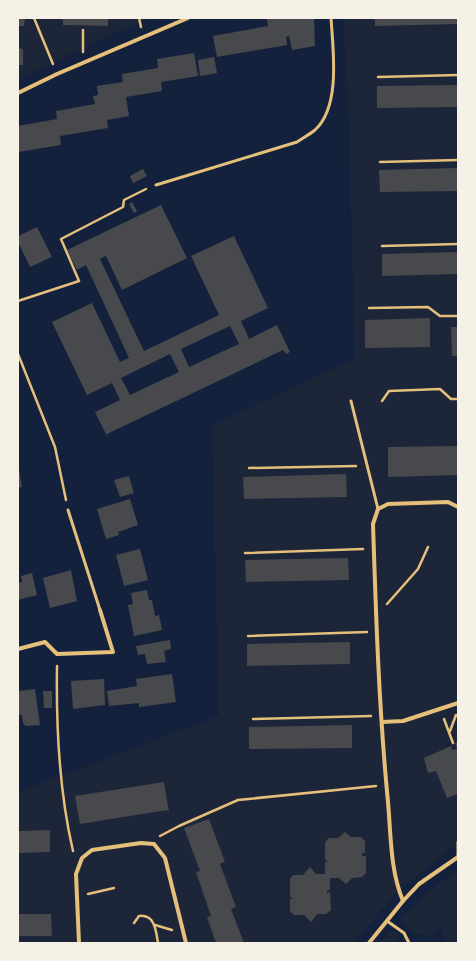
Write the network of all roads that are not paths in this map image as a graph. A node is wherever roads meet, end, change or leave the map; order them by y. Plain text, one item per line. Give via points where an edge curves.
1 (188, 18) edge
2 (331, 18) edge
3 (18, 94) edge
4 (156, 185) road end
5 (352, 401) dead end
6 (458, 507) edge
7 (378, 509) junction
8 (68, 510) road end
9 (100, 610) joint
10 (18, 649) edge
11 (458, 703) edge
12 (382, 722) junction
13 (458, 842) edge
14 (458, 857) edge
15 (403, 901) junction
16 (387, 921) junction
17 (79, 943) edge
18 (186, 943) edge
19 (369, 943) edge
20 (409, 943) edge

1 - 3 street via 82,62
2 - 4 lane via 333,90 323,120 315,130 297,142
5 - 7 lane
6 - 7 street via 448,502 388,504
7 - 12 street via 373,524
8 - 9 lane
9 - 10 street via 112,652 58,654 45,642
11 - 12 street via 403,721
12 - 15 street via 396,883
13 - 14 lane
14 - 15 street via 419,884
15 - 16 street
16 - 19 street
16 - 20 lane via 404,933
17 - 18 street via 76,874 82,858 92,850 141,843 154,844 165,858

